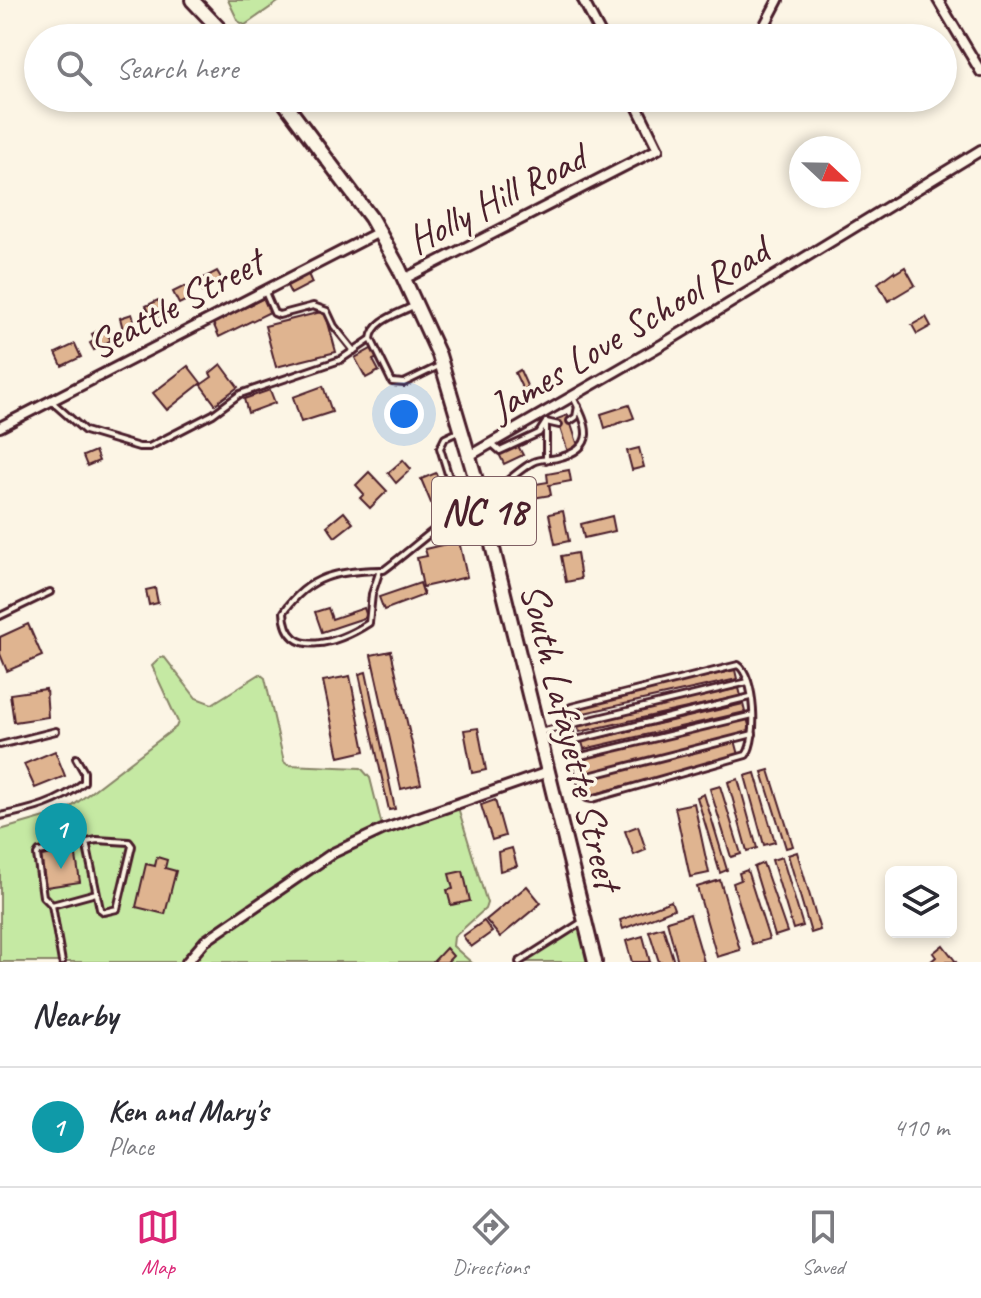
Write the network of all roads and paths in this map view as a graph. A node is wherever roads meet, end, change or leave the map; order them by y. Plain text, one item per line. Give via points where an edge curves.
1 (192, 0) edge
2 (583, 0) edge
3 (938, 0) edge
4 (777, 1) edge
5 (215, 24) edge
6 (596, 24) edge
7 (765, 24) edge
8 (952, 24) edge
9 (957, 32) edge
10 (981, 72) edge
11 (292, 112) edge
12 (640, 112) edge
13 (981, 150) edge
14 (379, 232) junction
15 (404, 279) junction
16 (264, 290) junction
17 (416, 305) junction
18 (371, 339) junction
19 (354, 351) junction
20 (441, 364) junction
21 (573, 397) junction
22 (51, 401) junction
23 (578, 406) junction
24 (544, 419) junction
25 (570, 421) dead end
26 (559, 425) dead end
27 (0, 427) edge
28 (462, 430) junction
29 (492, 444) junction
30 (469, 456) junction
31 (546, 460) junction
32 (477, 484) junction
33 (481, 500) junction
34 (380, 570) junction
35 (50, 592) dead end
36 (0, 616) edge
37 (748, 682) junction
38 (750, 697) junction
39 (753, 715) junction
40 (569, 725) junction
41 (56, 731) dead end
42 (538, 733) junction
43 (754, 733) junction
44 (572, 741) junction
45 (0, 745) edge
46 (576, 757) junction
47 (76, 758) dead end
48 (548, 772) junction
49 (581, 778) junction
50 (0, 816) edge
51 (86, 842) junction
52 (97, 893) junction
53 (52, 905) junction
54 (584, 921) junction
55 (62, 962) edge
56 (187, 962) edge
57 (519, 962) edge
58 (595, 962) edge

1 - 5 main road
2 - 6 street
3 - 8 street
4 - 7 street
9 - 10 street
11 - 14 main road, South Lafayette Street / NC 18
12 - 15 street, Holly Hill Road via 658,149
13 - 21 street, James Love School Road
14 - 15 main road, South Lafayette Street / NC 18
14 - 16 street, Seattle Street
15 - 17 main road, South Lafayette Street / NC 18
16 - 19 lane via 279,315 313,306 327,311
16 - 22 street, Seattle Street
17 - 18 lane via 379,324
17 - 20 main road, South Lafayette Street / NC 18
18 - 19 lane
18 - 20 lane via 397,384
19 - 22 lane via 240,394 149,447 85,431
20 - 28 main road, South Lafayette Street / NC 18
21 - 23 lane
21 - 24 street, James Love School Road
22 - 27 street, Seattle Street
23 - 25 lane
23 - 31 lane via 585,417 584,444
24 - 26 lane
24 - 29 street, James Love School Road
24 - 29 lane via 539,433 500,451
24 - 31 lane
28 - 30 main road, South Lafayette Street / NC 18
28 - 32 lane via 445,438 440,448 453,490
29 - 30 street, James Love School Road
30 - 32 main road, South Lafayette Street / NC 18
31 - 33 lane via 536,460
32 - 33 main road, South Lafayette Street / NC 18
33 - 34 lane via 457,511
33 - 42 main road, South Lafayette Street / NC 18
34 - 34 lane via 325,576 305,588 284,612 288,634 313,644 369,623
35 - 36 lane
37 - 38 lane
37 - 40 lane
37 - 40 lane via 741,666 735,665 574,705 567,713
38 - 39 lane
38 - 44 lane
39 - 43 lane
39 - 46 lane
40 - 42 lane
40 - 44 lane
41 - 45 lane
42 - 48 main road, South Lafayette Street / NC 18
43 - 49 lane
43 - 49 lane via 744,757 592,799 586,797
44 - 46 lane
46 - 49 lane
47 - 50 lane via 84,782 71,793 36,809
48 - 54 main road, South Lafayette Street / NC 18
48 - 56 street via 382,830 333,853 205,941
51 - 52 lane
51 - 52 lane via 132,846 117,909 100,909
51 - 53 lane via 37,855 43,896
52 - 53 lane
53 - 55 lane
54 - 57 lane
54 - 58 main road, South Lafayette Street / NC 18

